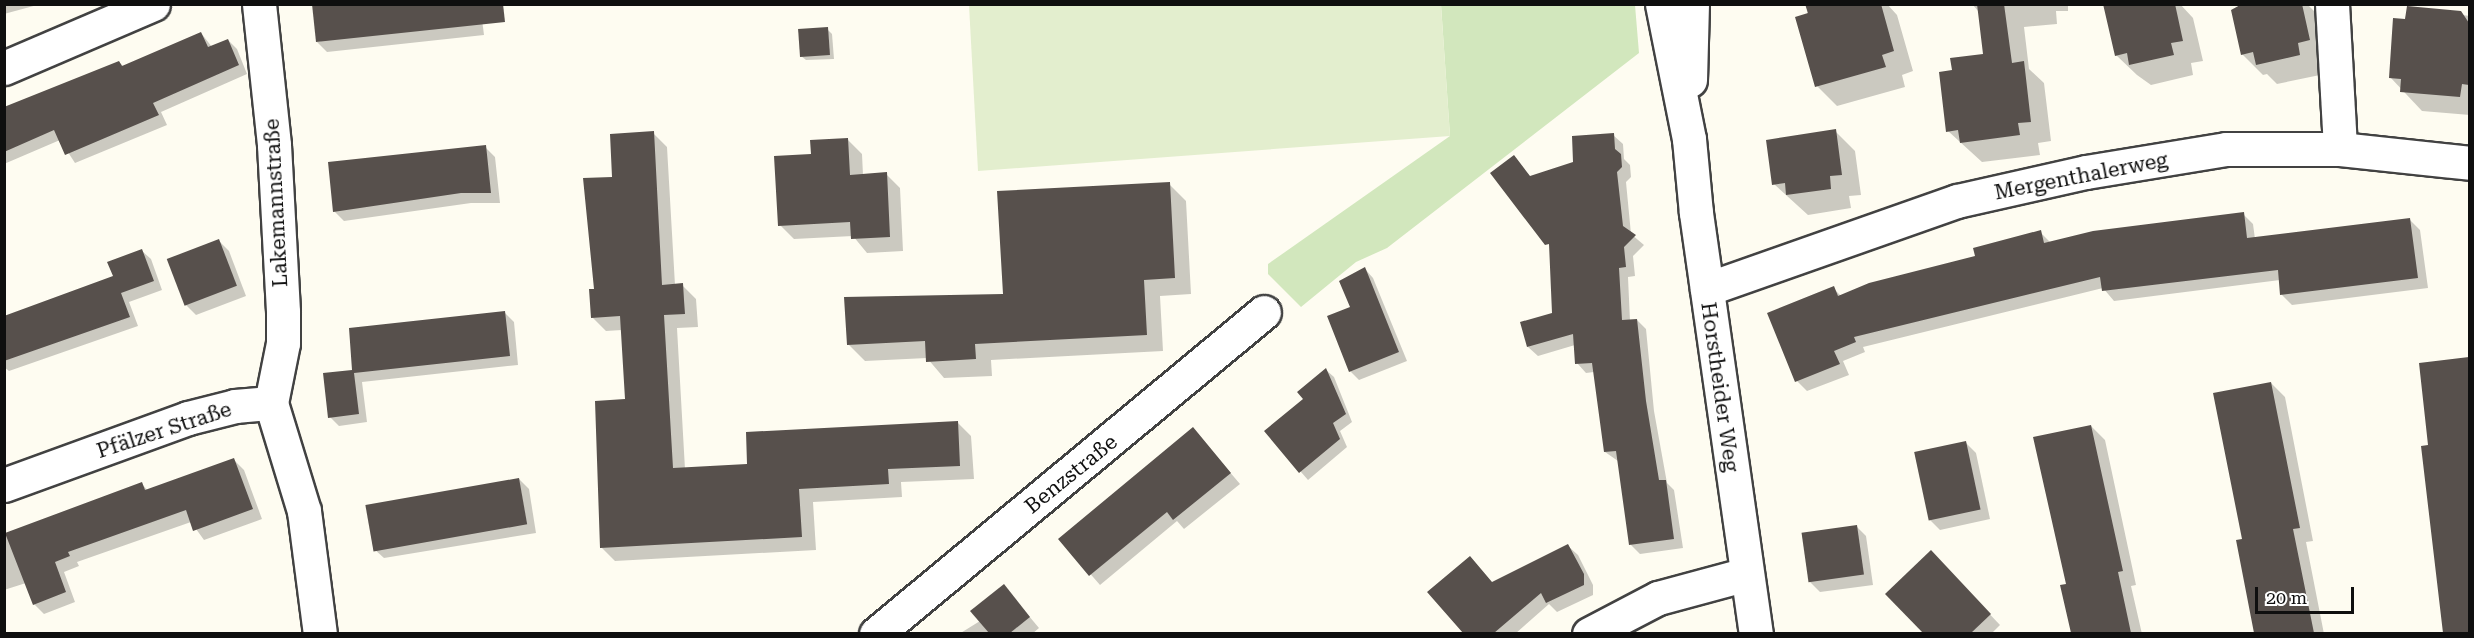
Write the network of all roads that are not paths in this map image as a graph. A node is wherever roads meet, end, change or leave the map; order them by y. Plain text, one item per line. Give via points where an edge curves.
1 (153, 4) edge
2 (259, 4) edge
3 (1662, 4) edge
4 (1692, 4) edge
5 (2332, 4) edge
6 (4, 68) edge
7 (1689, 139) junction
8 (2340, 149) junction
9 (2469, 163) edge
10 (1707, 289) junction
11 (1264, 312) dead end
12 (271, 403) junction
13 (4, 485) edge
14 (1747, 574) junction
15 (320, 633) edge
16 (876, 633) edge
17 (1589, 633) edge
18 (1756, 633) edge

1 - 6 street
2 - 12 street, Lakemannstraße via 274,145 283,312 283,343
3 - 7 street, Horstheider Weg
4 - 7 street, Horstheider Weg
5 - 8 street
7 - 10 street, Horstheider Weg
8 - 9 street, Mergenthalerweg
8 - 10 street, Mergenthalerweg via 2226,149 2064,177 1957,201
10 - 14 street, Horstheider Weg
11 - 16 street, Benzstraße
12 - 13 street, Pfälzer Straße via 235,406 188,418
12 - 15 street via 304,510
14 - 17 street via 1658,598
14 - 18 street, Horstheider Weg

